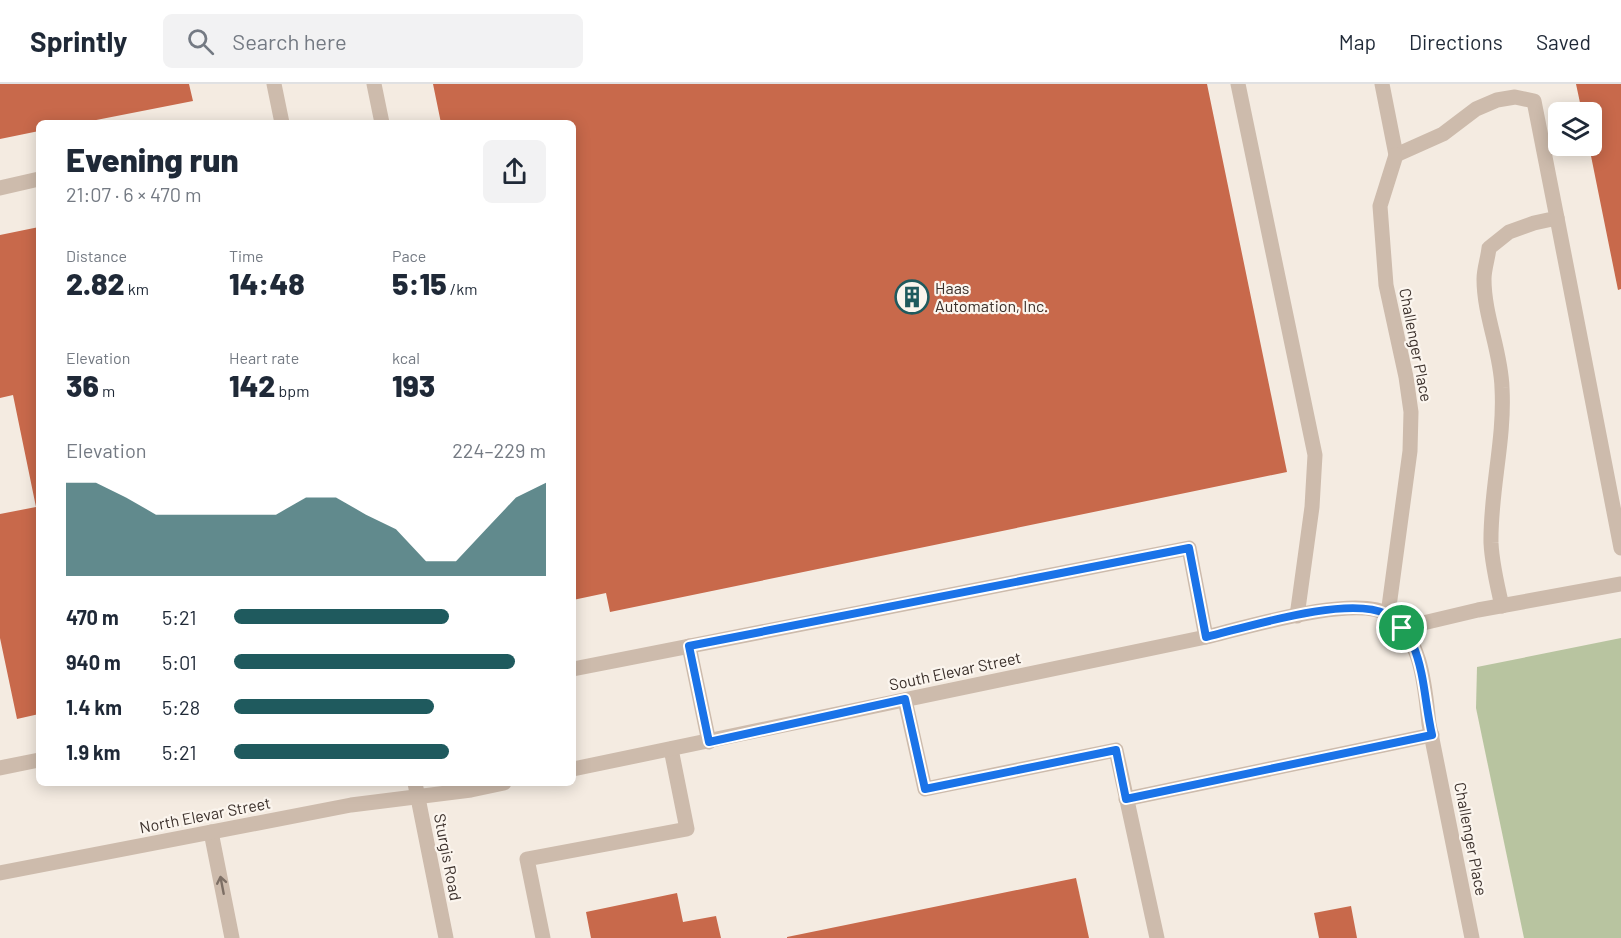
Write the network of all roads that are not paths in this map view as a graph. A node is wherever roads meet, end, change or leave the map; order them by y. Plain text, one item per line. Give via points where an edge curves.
1 (274, 84) edge
2 (374, 84) edge
3 (1238, 84) edge
4 (1382, 84) edge
5 (281, 120) edge
6 (381, 120) edge
7 (1396, 155) junction
8 (36, 180) edge
9 (0, 188) edge
10 (1557, 218) junction
11 (1621, 548) edge
12 (1621, 584) edge
13 (1502, 606) junction
14 (1388, 614) junction
15 (1297, 616) junction
16 (1402, 628) junction
17 (1206, 637) junction
18 (689, 646) junction
19 (576, 668) edge
20 (905, 699) junction
21 (1432, 735) junction
22 (709, 742) junction
23 (671, 749) junction
24 (36, 761) edge
25 (0, 768) edge
26 (576, 768) edge
27 (490, 786) edge
28 (417, 789) edge
29 (1126, 799) junction
30 (211, 831) junction
31 (0, 871) edge
32 (232, 938) edge
33 (446, 938) edge
34 (543, 938) edge
35 (1157, 938) edge
36 (1472, 938) edge

1 - 5 street
2 - 6 street
3 - 15 street via 1315,455
4 - 7 street
7 - 10 street via 1443,134 1476,109 1497,100 1515,97 1534,101
7 - 14 street, Challenger Place via 1380,206 1386,285 1411,412 1410,451
8 - 9 street
10 - 11 street
10 - 13 street via 1509,232 1489,248 1484,278 1502,386 1491,542
12 - 13 street
13 - 16 street
14 - 15 street, South Elevar Street via 1362,607
14 - 16 street, Challenger Place
15 - 17 street, South Elevar Street
16 - 21 street, Challenger Place via 1419,665
17 - 18 street via 1189,548
17 - 20 street, South Elevar Street
18 - 19 street
18 - 22 street
20 - 22 street, South Elevar Street
20 - 29 street via 925,789 1116,750
21 - 29 street
21 - 36 street, Challenger Place
22 - 23 street, South Elevar Street
23 - 26 street, South Elevar Street
23 - 34 street via 687,828 527,858
24 - 25 street
27 - 28 street via 471,790
28 - 30 street, North Elevar Street
28 - 33 street, Sturgis Road
29 - 35 street
30 - 31 street, North Elevar Street
32 -> 30 street

